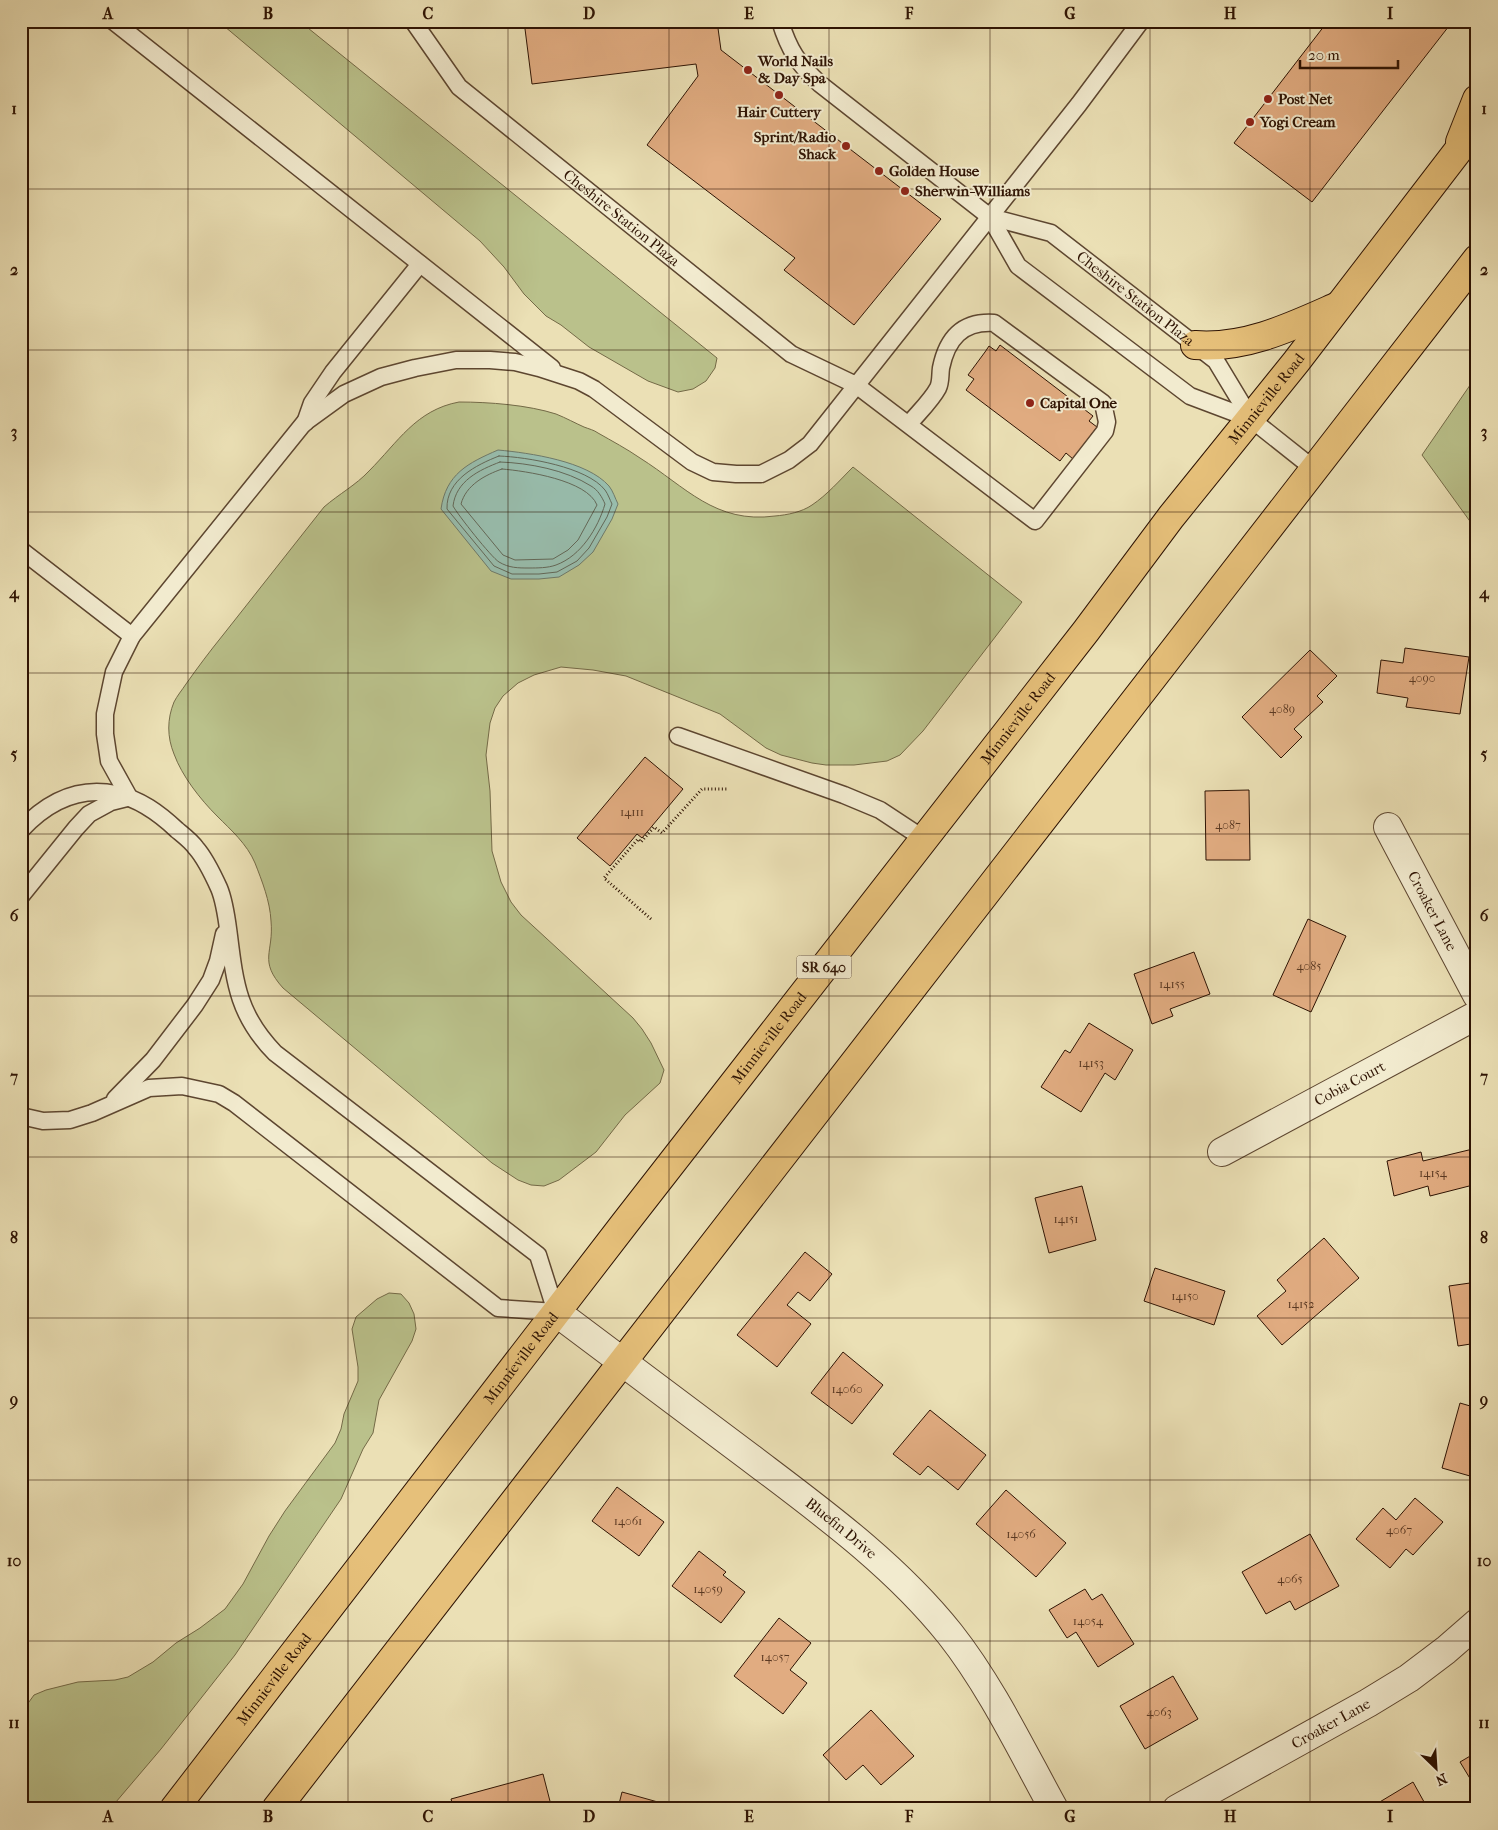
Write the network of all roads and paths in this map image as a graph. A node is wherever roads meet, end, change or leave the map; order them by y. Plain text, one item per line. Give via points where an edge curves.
1 (114, 21) edge
2 (414, 21) edge
3 (780, 21) edge
4 (1141, 21) edge
5 (1477, 99) edge
6 (1477, 126) edge
7 (1456, 153) junction
8 (990, 217) junction
9 (1477, 259) edge
10 (420, 264) junction
11 (1340, 305) junction
12 (1195, 345) junction
13 (562, 376) junction
14 (856, 385) junction
15 (1251, 419) junction
16 (304, 423) junction
17 (909, 424) junction
18 (1314, 469) junction
19 (21, 550) edge
20 (132, 636) junction
21 (678, 736) dead end
22 (728, 789) dead end
23 (129, 797) junction
24 (1388, 827) dead end
25 (21, 830) edge
26 (924, 839) junction
27 (21, 896) edge
28 (651, 919) dead end
29 (227, 922) junction
30 (1477, 995) edge
31 (1477, 1015) edge
32 (92, 1113) junction
33 (21, 1116) edge
34 (1222, 1152) dead end
35 (556, 1312) junction
36 (623, 1362) junction
37 (1477, 1623) edge
38 (174, 1809) edge
39 (276, 1809) edge
40 (1054, 1809) edge
41 (1177, 1809) edge

1 - 10 lane
2 - 14 lane, Cheshire Station Plaza via 459,87 791,354
3 - 8 lane, Cheshire Station Plaza via 790,49 820,84
4 - 8 lane
5 - 7 main road
6 - 7 main road, Minnieville Road / SR 640
7 - 11 main road, Minnieville Road / SR 640
8 - 12 lane, Cheshire Station Plaza via 1051,233
8 - 14 lane
8 - 15 lane, Cheshire Station Plaza via 1018,266 1190,396
9 - 18 main road
10 - 13 lane
10 - 16 lane via 333,372 312,403
11 - 12 main road via 1258,338 1212,346
11 - 15 main road, Minnieville Road / SR 640
12 - 15 lane, Cheshire Station Plaza via 1216,362
13 - 14 lane via 579,381 609,399 692,462 714,472 736,474 761,474 789,460 810,444
13 - 16 lane via 515,362 456,360 381,377 344,394
14 - 17 lane, Cheshire Station Plaza
15 - 18 lane, Cheshire Station Plaza
15 - 26 main road, Minnieville Road / SR 640 via 1171,517
16 - 20 lane
17 - 17 lane, Cheshire Station Plaza via 939,386 944,356 952,340 962,330 985,322 994,323 1103,403 1107,422 1105,431 1035,522
18 - 36 main road
19 - 20 lane
20 - 23 lane via 114,672 105,734 110,761
21 - 26 lane via 824,786 893,817
22 - 28 path via 702,789 662,833 654,827 641,842 638,839 604,878
23 - 25 lane via 88,791 62,798
23 - 27 lane via 89,814
23 - 29 lane via 159,812 197,848 219,888
24 - 30 street, Croaker Lane
26 - 35 main road, Minnieville Road / SR 640
29 - 32 lane via 218,962 195,1005 153,1060 115,1099
29 - 35 lane via 234,973 244,1012 260,1038 275,1053 538,1255
31 - 34 street, Cobia Court
32 - 33 lane via 70,1120 43,1121
32 - 35 lane via 149,1088 182,1086 219,1094 498,1308
35 - 36 street, Bluefin Drive
35 - 38 main road, Minnieville Road / SR 640
36 - 39 main road
36 - 40 street, Bluefin Drive via 791,1488 912,1591 950,1634 990,1694
37 - 41 street, Croaker Lane via 1409,1678

